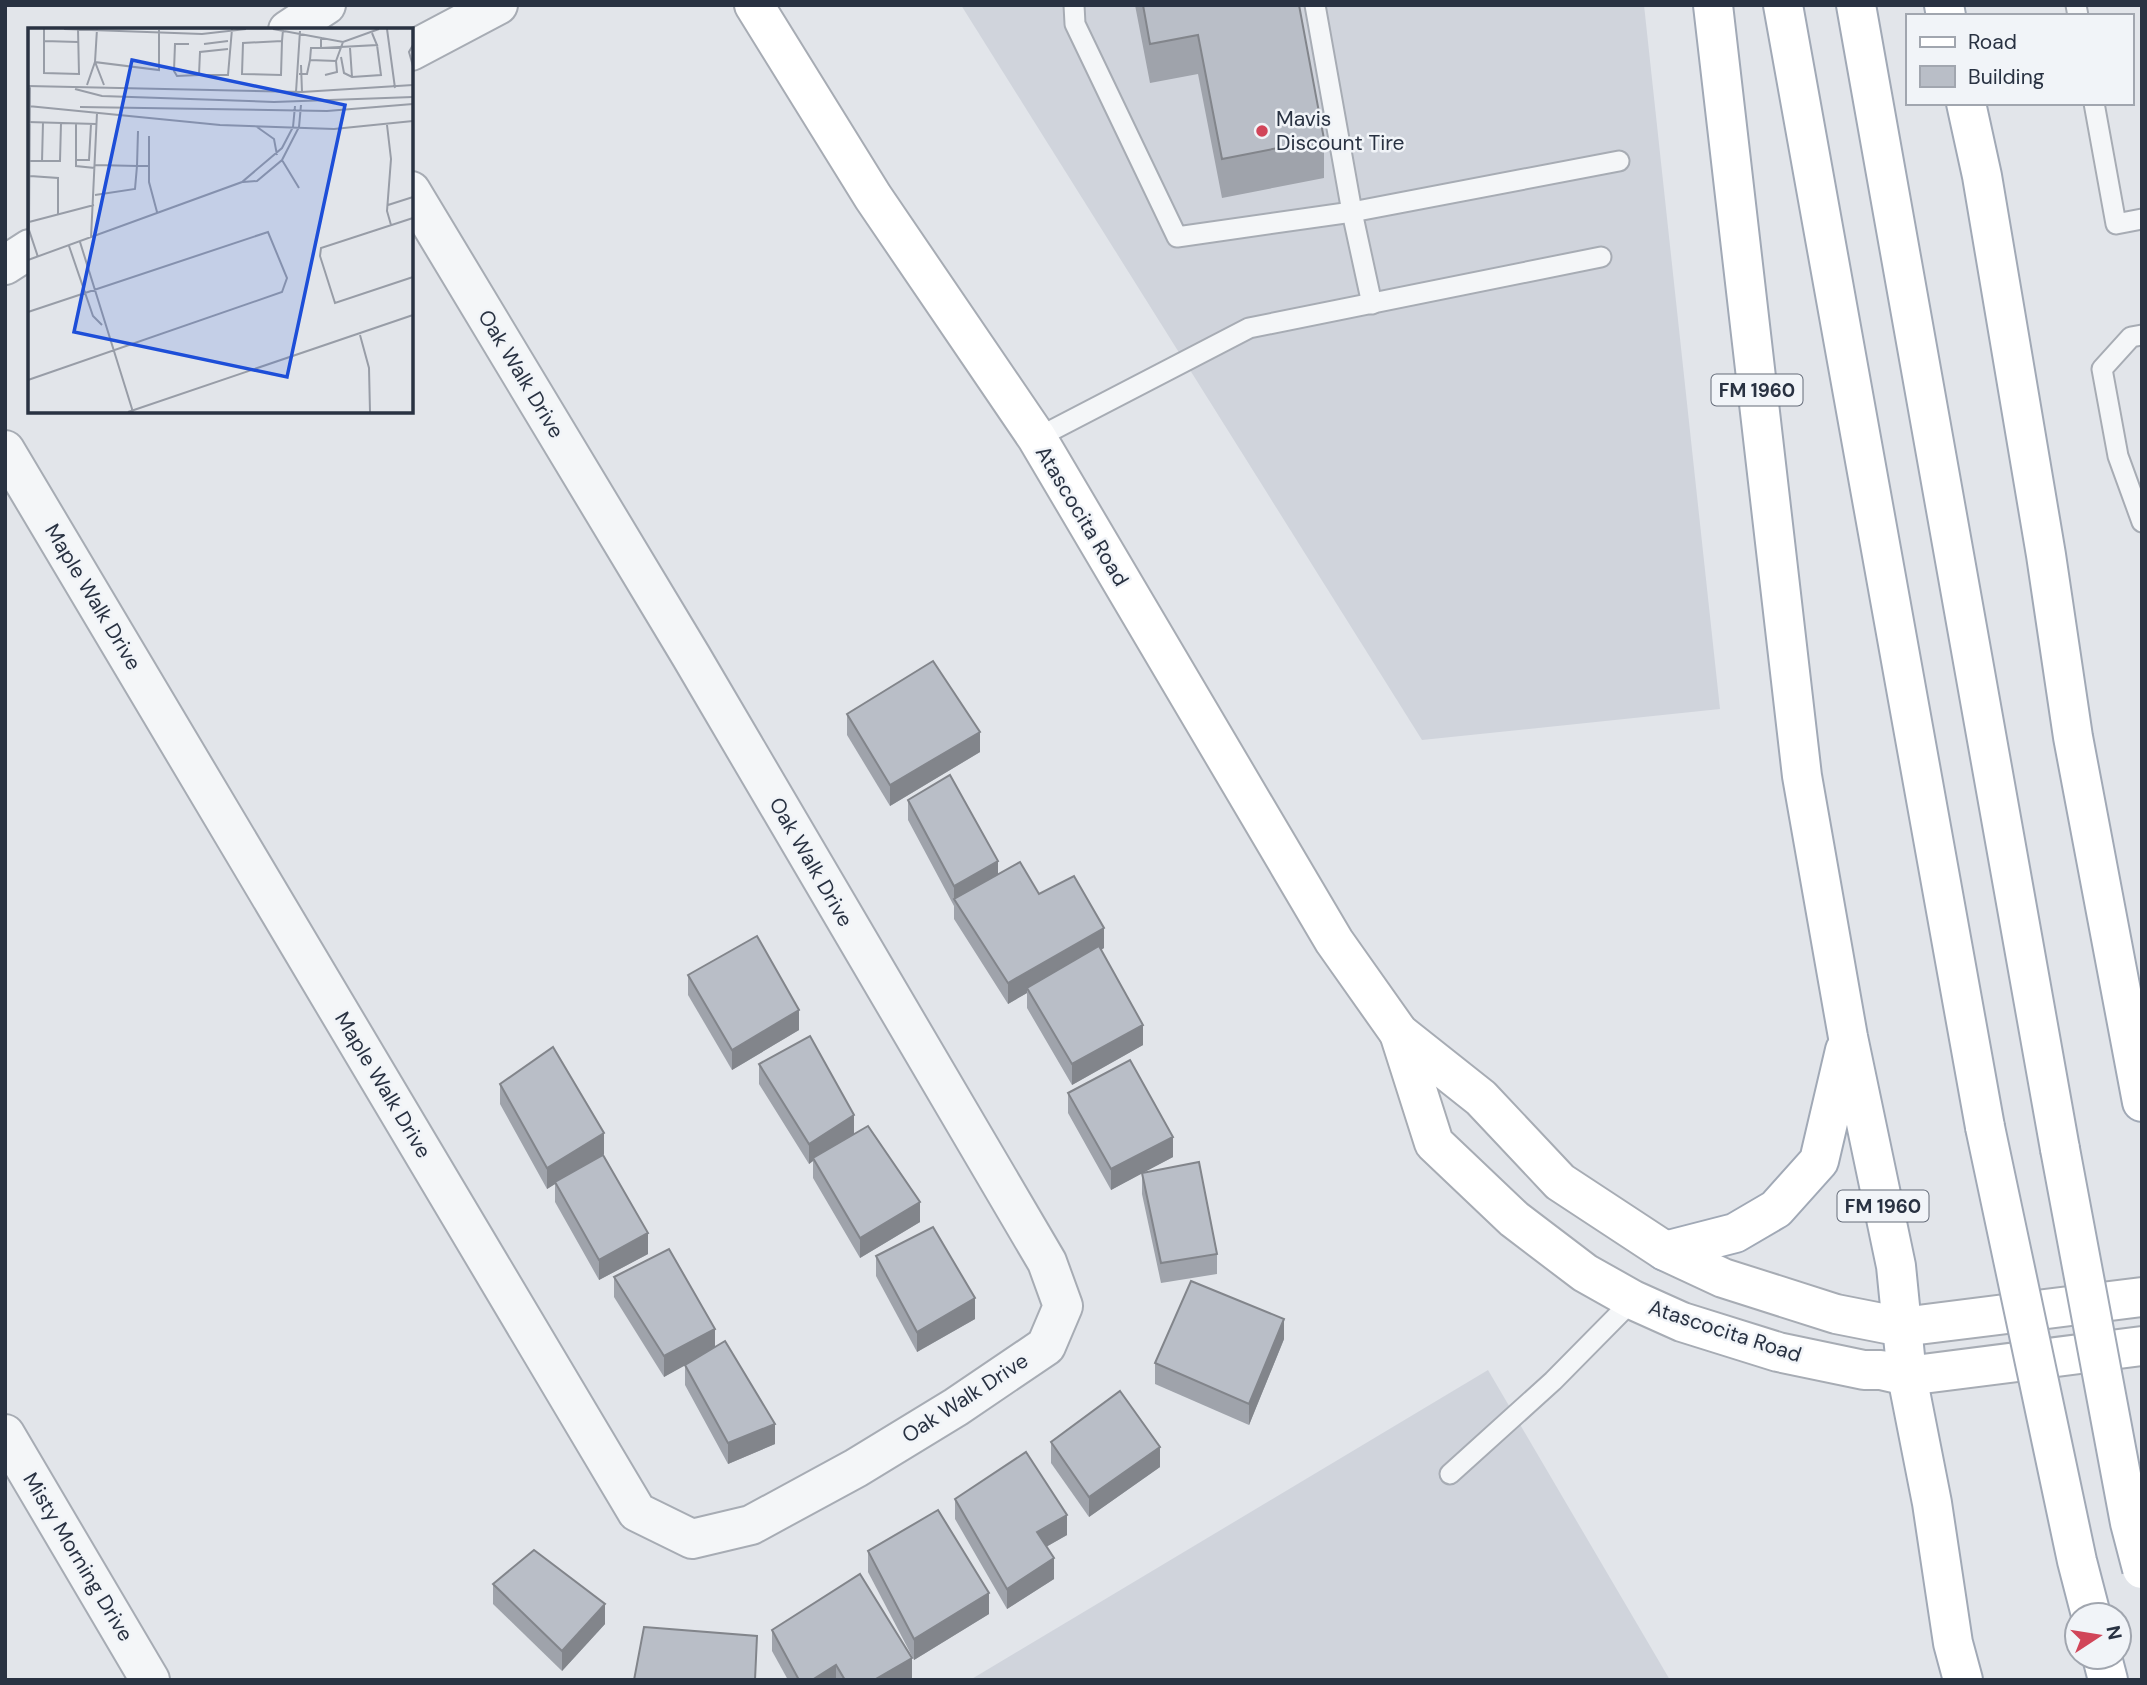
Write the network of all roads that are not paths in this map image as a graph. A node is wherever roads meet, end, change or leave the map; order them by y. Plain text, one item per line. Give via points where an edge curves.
1 (498, 5) edge
2 (754, 5) edge
3 (1074, 5) edge
4 (1315, 5) edge
5 (1713, 5) edge
6 (1783, 5) edge
7 (1856, 5) edge
8 (413, 50) edge
9 (1966, 105) edge
10 (2094, 105) edge
11 (1619, 161) dead end
12 (413, 194) edge
13 (1352, 212) junction
14 (2142, 219) edge
15 (28, 250) edge
16 (1601, 257) dead end
17 (5, 265) edge
18 (1372, 304) junction
19 (2142, 335) edge
20 (1037, 438) junction
21 (5, 450) edge
22 (2142, 522) edge
23 (1399, 1033) junction
24 (1848, 1037) junction
25 (2142, 1102) edge
26 (1665, 1251) junction
27 (2142, 1297) edge
28 (1633, 1300) junction
29 (1902, 1327) junction
30 (2142, 1346) edge
31 (1908, 1376) junction
32 (5, 1434) edge
33 (856, 1468) joint
34 (1450, 1474) dead end
35 (2142, 1569) edge
36 (2088, 1601) edge
37 (150, 1680) edge
38 (1963, 1680) edge

1 - 8 street
2 - 20 main road, Atascocita Road via 873,197
3 - 13 lane via 1075,24 1177,237
4 - 13 lane
5 - 24 main road, FM 1960 / FM 1960 via 1802,776
6 - 36 main road, bridge via 1985,1127
7 - 35 main road, bridge via 2060,1149
9 - 25 main road via 2028,446 2073,737
10 - 14 lane via 2116,224
11 - 13 lane
12 - 33 street, Oak Walk Drive via 1047,1262 1063,1306 1046,1346
13 - 18 lane
15 - 17 street
16 - 18 lane
18 - 20 lane via 1249,328
19 - 22 lane via 2131,337 2102,369 2118,456
20 - 23 main road, Atascocita Road via 1334,941
21 - 33 street, Maple Walk Drive via 637,1512 692,1539 751,1525
23 - 26 main road, Atascocita Road via 1481,1098 1560,1182
23 - 28 main road, Atascocita Road via 1434,1143 1514,1219 1585,1273
24 - 26 main road via 1819,1161 1776,1209 1735,1233
24 - 29 main road, FM 1960 / FM 1960 via 1896,1266
26 - 29 main road, Atascocita Road via 1723,1278 1836,1314
27 - 29 main road, Atascocita Road
28 - 31 main road, Atascocita Road via 1682,1322 1778,1352
28 - 34 lane via 1553,1381
29 - 31 main road, FM 1960 / FM 1960
30 - 31 main road, Atascocita Road
31 - 38 main road, FM 1960 / FM 1960
32 - 37 street, Misty Morning Drive

